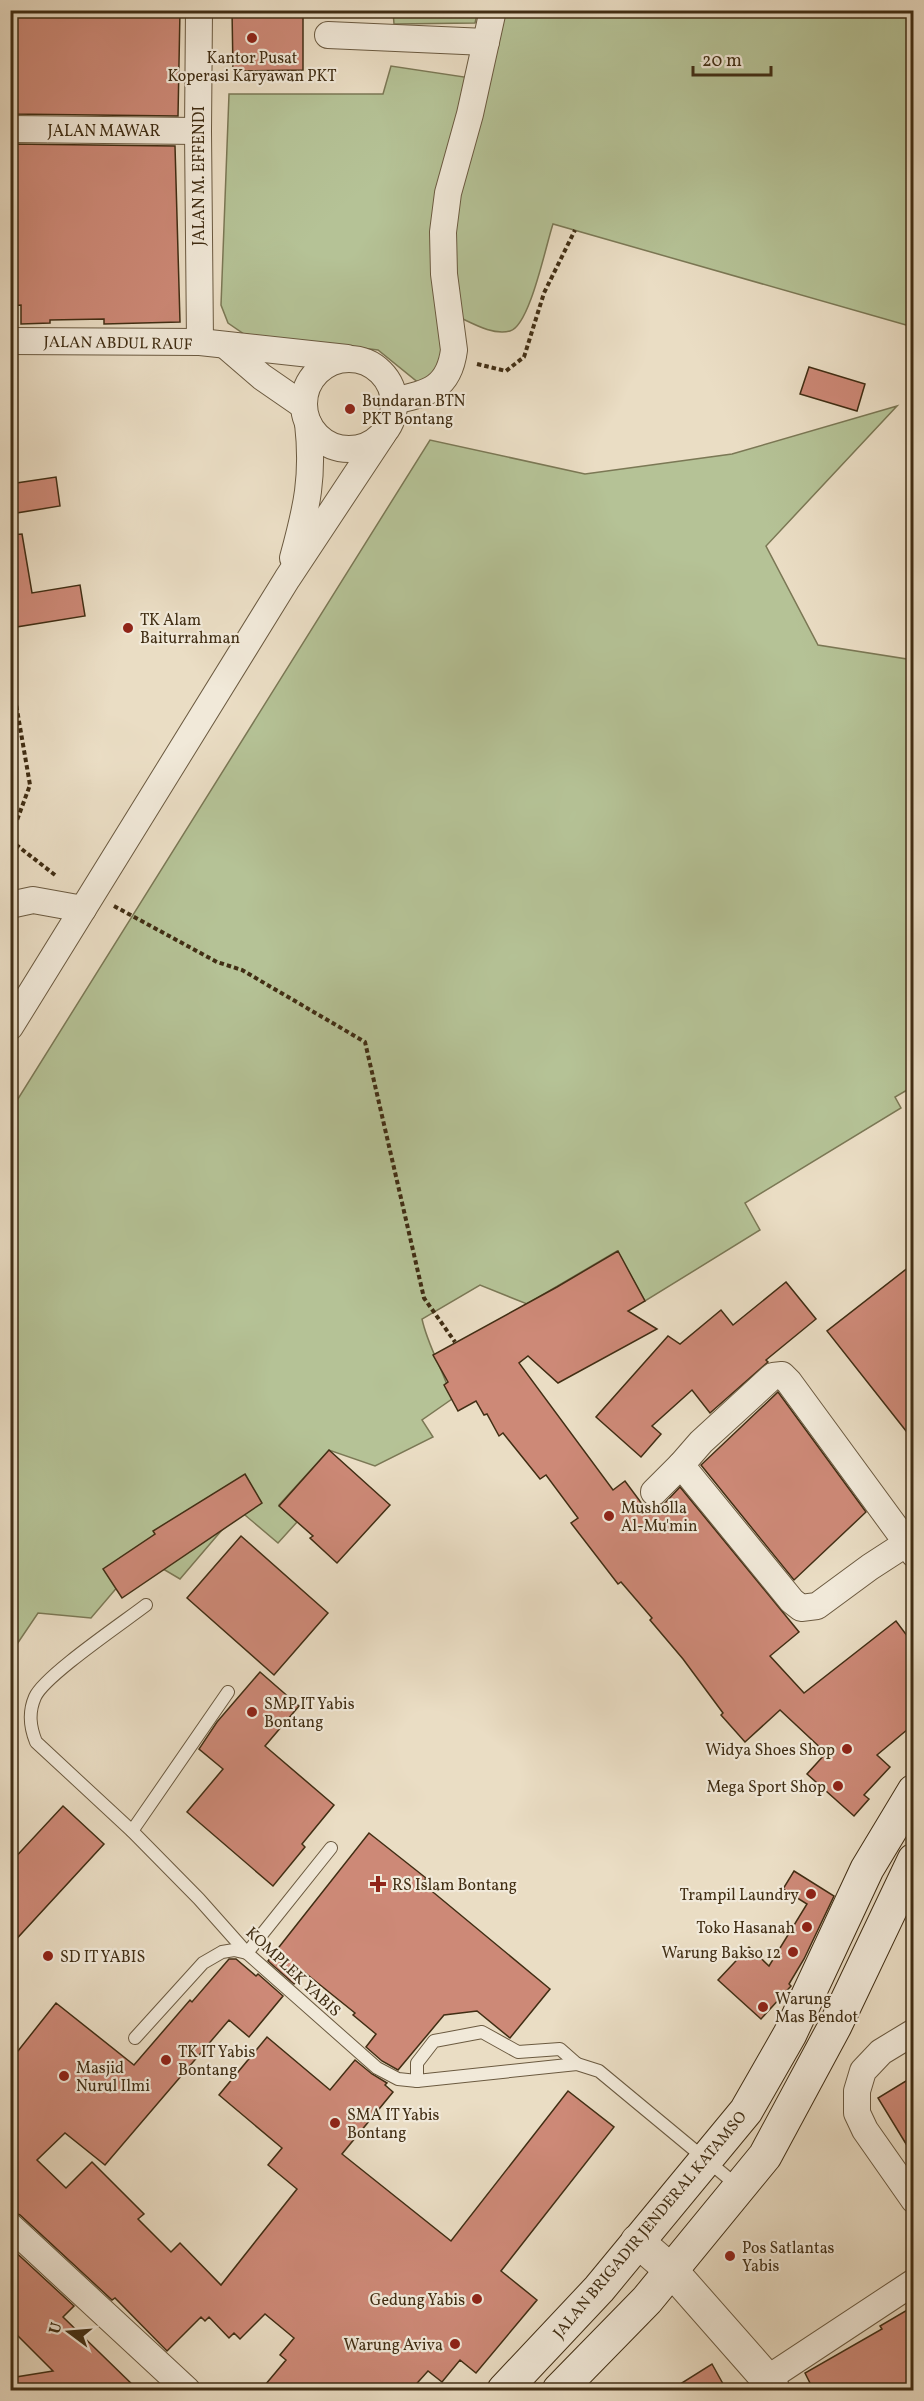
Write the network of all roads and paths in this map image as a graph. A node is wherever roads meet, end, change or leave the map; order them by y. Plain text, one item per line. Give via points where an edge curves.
1 (199, 10) edge
2 (493, 10) edge
3 (328, 35) dead end
4 (486, 42) junction
5 (10, 129) edge
6 (198, 131) junction
7 (575, 230) dead end
8 (10, 340) edge
9 (200, 342) junction
10 (226, 346) junction
11 (347, 358) junction
12 (453, 358) junction
13 (394, 401) junction
14 (306, 415) junction
15 (383, 434) junction
16 (287, 579) junction
17 (10, 669) edge
18 (10, 839) edge
19 (42, 901) junction
20 (88, 901) junction
21 (10, 905) edge
22 (14, 1010) edge
23 (455, 1342) dead end
24 (681, 1465) junction
25 (654, 1492) dead end
26 (910, 1548) edge
27 (146, 1605) dead end
28 (228, 1692) dead end
29 (914, 1791) edge
30 (132, 1831) junction
31 (332, 1848) dead end
32 (914, 1860) edge
33 (247, 1953) junction
34 (914, 2032) edge
35 (135, 2038) dead end
36 (577, 2064) junction
37 (417, 2080) junction
38 (707, 2159) junction
39 (740, 2187) junction
40 (914, 2200) edge
41 (10, 2226) edge
42 (637, 2241) junction
43 (672, 2271) junction
44 (914, 2282) edge
45 (770, 2385) edge
46 (187, 2391) edge
47 (504, 2391) edge
48 (559, 2391) edge

1 - 6 street, JALAN M. EFFENDI
2 - 4 street
3 - 4 street
4 - 12 street via 448,193 443,232
5 - 6 street, JALAN MAWAR
6 - 9 street, JALAN M. EFFENDI
7 - 12 path via 544,293 524,357 506,371
8 - 9 street, JALAN ABDUL RAUF
9 - 10 street, JALAN ABDUL RAUF
10 - 11 street, JALAN ABDUL RAUF
10 - 14 street
11 - 13 street via 380,370 390,384
11 - 14 street via 315,373 306,389
12 - 13 street via 448,372 430,392
13 - 15 street via 392,419
14 - 15 street via 319,438 334,447 369,445
14 - 16 street via 312,456 310,486
15 - 16 street
16 - 20 street
17 - 18 path via 30,785
18 - 19 path via 55,875
19 - 20 street
19 - 21 street
20 - 22 street
20 - 23 path via 242,970 365,1042 424,1298
24 - 25 street
24 - 26 street via 801,1608 818,1606 870,1567
24 - 26 street via 773,1376 782,1375
27 - 30 lane, KOMPLEK YABIS via 49,1680 35,1696 30,1713 36,1742
28 - 30 lane
29 - 38 main road, JALAN BRIGADIR JENDERAL KATAMSO via 867,1869 790,2034 746,2111
30 - 33 lane, KOMPLEK YABIS
31 - 33 lane
32 - 39 main road via 835,2026 765,2156
33 - 35 lane via 222,1952 203,1963
33 - 37 lane, KOMPLEK YABIS via 377,2068 398,2079
34 - 40 street via 882,2052 863,2071 857,2091 857,2113
36 - 37 lane, KOMPLEK YABIS
36 - 37 lane via 560,2049 518,2052 482,2032 435,2041 417,2063
36 - 38 lane, KOMPLEK YABIS via 599,2071
38 - 39 lane, KOMPLEK YABIS
38 - 42 main road, JALAN BRIGADIR JENDERAL KATAMSO
39 - 43 main road
41 - 46 street
42 - 43 street
42 - 47 main road, JALAN BRIGADIR JENDERAL KATAMSO via 599,2289
43 - 45 street
43 - 48 main road
44 - 45 street

